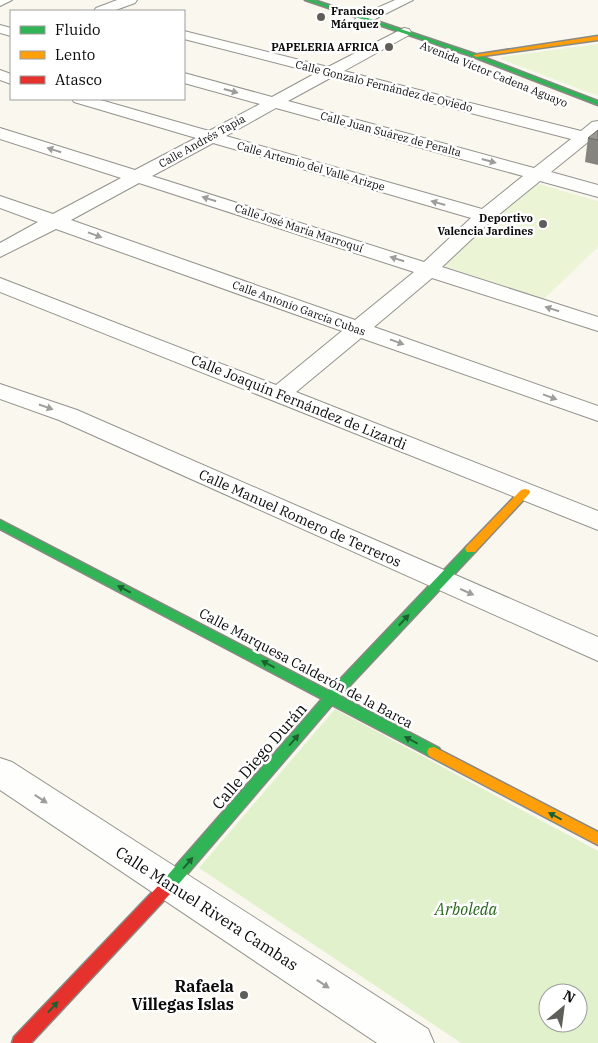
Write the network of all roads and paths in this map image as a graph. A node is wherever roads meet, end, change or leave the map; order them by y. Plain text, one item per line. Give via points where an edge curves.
1 (5, 0) edge
2 (130, 0) edge
3 (308, 0) edge
4 (406, 0) edge
5 (0, 2) edge
6 (104, 10) edge
7 (362, 20) junction
8 (398, 31) junction
9 (185, 35) edge
10 (598, 38) edge
11 (473, 55) junction
12 (458, 60) junction
13 (329, 72) junction
14 (185, 78) edge
15 (84, 100) edge
16 (272, 102) junction
17 (598, 103) edge
18 (598, 115) edge
19 (591, 132) edge
20 (0, 133) edge
21 (210, 136) junction
22 (538, 174) junction
23 (137, 176) junction
24 (598, 191) edge
25 (0, 202) edge
26 (485, 216) junction
27 (55, 221) junction
28 (0, 251) edge
29 (428, 268) junction
30 (0, 284) edge
31 (598, 324) edge
32 (360, 329) junction
33 (0, 391) edge
34 (279, 394) junction
35 (598, 414) edge
36 (525, 492) junction
37 (598, 521) edge
38 (0, 524) edge
39 (441, 580) junction
40 (598, 650) edge
41 (332, 697) junction
42 (0, 772) edge
43 (598, 839) edge
44 (170, 884) junction
45 (20, 1043) edge
46 (413, 1043) edge

1 - 5 street
2 - 6 street
3 - 7 street, Avenida Víctor Cadena Aguayo
4 - 7 street
7 - 8 street, Avenida Víctor Cadena Aguayo
8 - 11 street, Avenida Víctor Cadena Aguayo
8 - 12 street, Avenida Víctor Cadena Aguayo
8 - 13 street, Calle Andrés Tapia
9 - 13 street, Calle Gonzalo Fernández de Oviedo
10 - 11 street
11 - 12 street
11 - 17 street, Avenida Víctor Cadena Aguayo
12 - 18 street, Avenida Víctor Cadena Aguayo
13 - 16 street, Calle Andrés Tapia
13 - 19 street, Calle Gonzalo Fernández de Oviedo
14 -> 16 street, Calle Juan Suárez de Peralta
15 - 21 street, Calle Artemio del Valle Arizpe
16 - 21 street, Calle Andrés Tapia
16 -> 22 street, Calle Juan Suárez de Peralta
19 - 22 street
23 -> 20 street, Calle José María Marroquí
21 - 23 street, Calle Andrés Tapia
26 -> 21 street, Calle Artemio del Valle Arizpe
22 - 24 street, Calle Juan Suárez de Peralta
22 - 26 street
23 - 27 street, Calle Andrés Tapia
29 -> 23 street, Calle José María Marroquí
25 - 27 street, Calle Antonio García Cubas
26 - 29 street
27 - 28 street, Calle Andrés Tapia
27 -> 32 street, Calle Antonio García Cubas
31 -> 29 street, Calle José María Marroquí
29 - 32 street
30 - 34 street, Calle Joaquín Fernández de Lizardi
32 - 34 street
32 -> 35 street, Calle Antonio García Cubas
33 -> 39 street, Calle Manuel Romero de Terreros via 68,415
34 - 36 street, Calle Joaquín Fernández de Lizardi
36 - 37 street, Calle Joaquín Fernández de Lizardi
36 - 39 street, Calle Diego Durán
41 -> 38 street, Calle Marquesa Calderón de la Barca
39 -> 40 street, Calle Manuel Romero de Terreros
41 -> 39 street, Calle Diego Durán
43 -> 41 street, Calle Marquesa Calderón de la Barca
44 -> 41 street, Calle Diego Durán
42 -> 44 street, Calle Manuel Rivera Cambas
45 -> 44 street, Calle Diego Durán
44 -> 46 street, Calle Manuel Rivera Cambas

